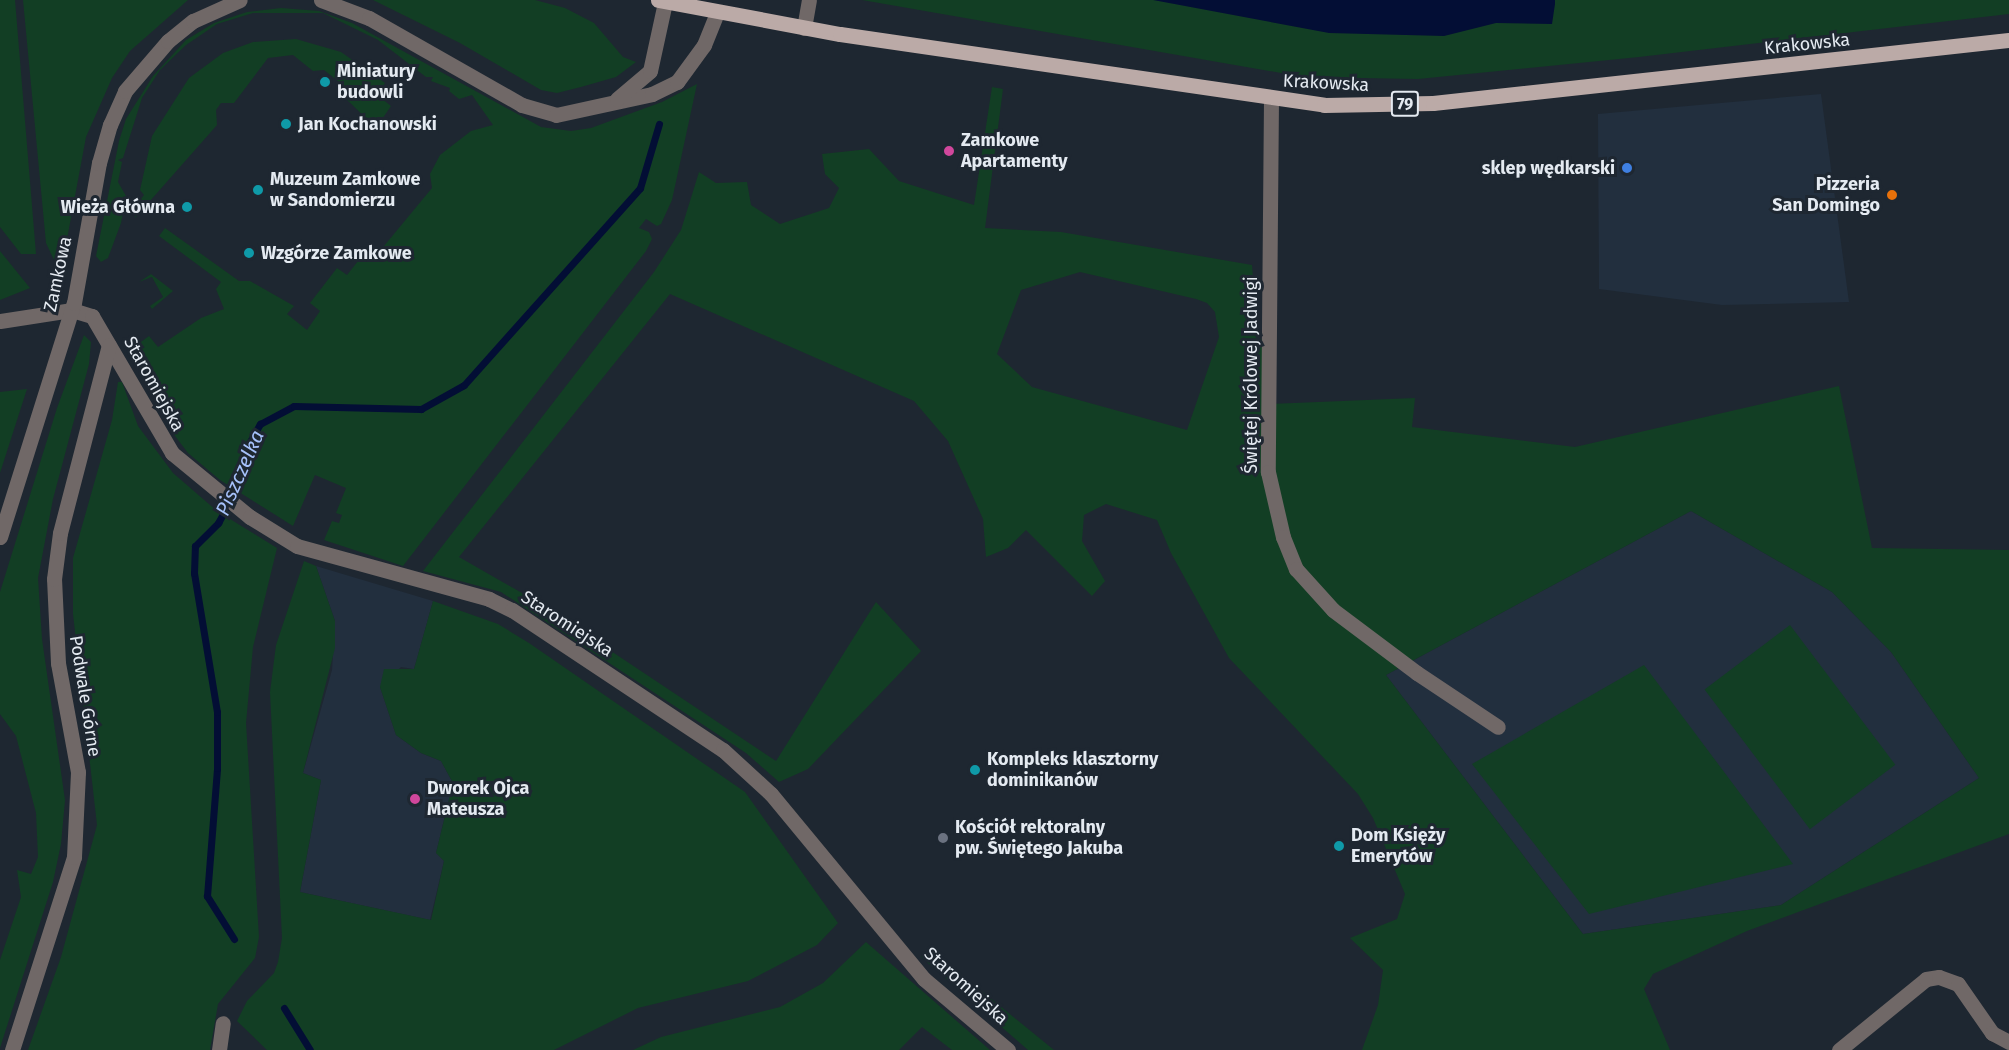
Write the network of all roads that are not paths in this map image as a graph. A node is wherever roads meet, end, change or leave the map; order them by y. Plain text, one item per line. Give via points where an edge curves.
1 (240, 0) edge
2 (321, 0) edge
3 (809, 0) edge
4 (661, 1) edge
5 (717, 13) junction
6 (804, 28) junction
7 (2009, 40) edge
8 (1271, 99) junction
9 (607, 106) junction
10 (72, 310) junction
11 (0, 321) edge
12 (109, 345) junction
13 (0, 537) edge
14 (1498, 727) dead end
15 (223, 1023) dead end
16 (2009, 1042) edge
17 (12, 1050) edge
18 (219, 1050) edge
19 (1008, 1050) edge
20 (1839, 1050) edge

1 - 10 street, Zamkowa via 193,21 168,41 125,91 99,163
2 - 9 street via 369,18 542,113 556,115
3 - 6 street
4 - 5 main road, 79
4 - 9 street via 650,70 638,85
5 - 6 main road, Krakowska / 79
5 - 9 street via 704,45 677,82 652,94
6 - 8 main road, Krakowska / 79
7 - 8 main road, Krakowska / 79 via 1432,103 1323,105
8 - 14 street, Świętej Królowej Jadwigi via 1268,472 1283,537 1296,569 1333,610
10 - 11 street
10 - 12 street, Staromiejska via 92,316
10 - 13 street, Zamkowa
12 - 17 street, Podwale Górne via 60,533 54,579 58,663 78,772 74,857
12 - 19 street, Staromiejska via 172,453 250,517 297,546 497,603 723,750 771,794 924,979
15 - 18 street
16 - 20 street via 1992,1033 1958,984 1939,977 1926,979

